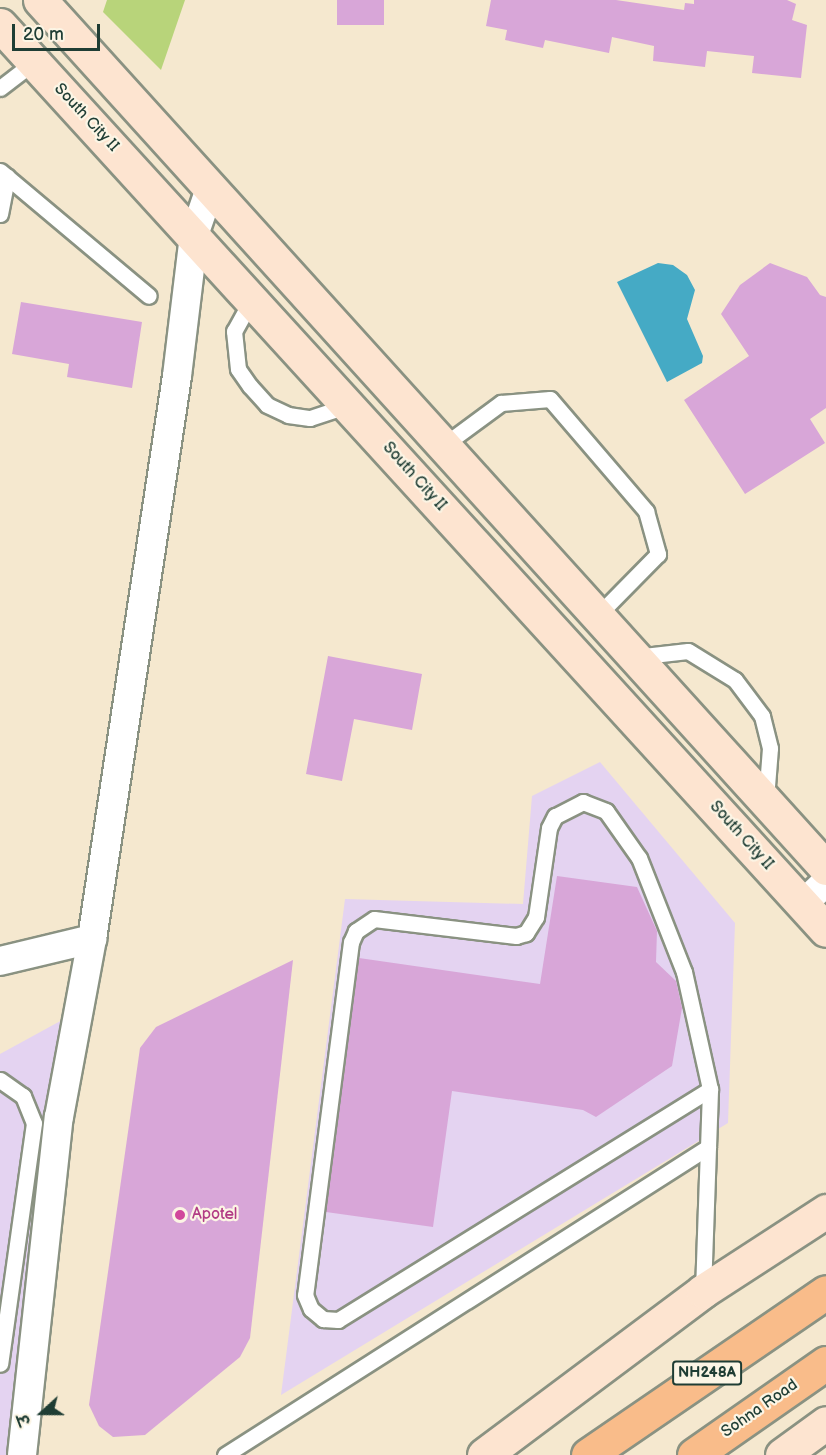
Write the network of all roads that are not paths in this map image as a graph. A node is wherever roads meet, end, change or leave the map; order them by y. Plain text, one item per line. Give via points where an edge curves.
1 (40, 0) edge
2 (0, 25) edge
3 (33, 62) junction
4 (0, 88) edge
5 (4, 174) edge
6 (211, 186) junction
7 (0, 214) edge
8 (194, 235) junction
9 (149, 296) dead end
10 (252, 299) junction
11 (349, 405) junction
12 (444, 445) junction
13 (598, 615) junction
14 (635, 657) junction
15 (766, 802) junction
16 (826, 868) edge
17 (815, 893) edge
18 (826, 930) edge
19 (92, 939) junction
20 (0, 961) edge
21 (0, 1080) edge
22 (710, 1089) junction
23 (708, 1147) junction
24 (826, 1211) edge
25 (703, 1291) junction
26 (826, 1292) edge
27 (826, 1363) edge
28 (0, 1364) edge
29 (826, 1423) edge
30 (22, 1455) edge
31 (225, 1455) edge
32 (484, 1455) edge
33 (588, 1455) edge
34 (694, 1455) edge
35 (783, 1455) edge

1 - 6 main road
2 - 3 main road, South City II
3 - 4 lane
3 - 8 main road, South City II
5 - 7 lane
5 - 9 lane
6 - 8 street
6 - 12 main road
8 - 10 main road, South City II
8 - 19 street via 177,376
10 - 11 main road, South City II
10 - 11 lane via 234,331 238,369 267,405 288,415 310,418
11 - 17 main road, South City II
12 - 13 main road
12 - 13 lane via 501,403 550,399 646,511 658,554
13 - 14 main road
14 - 15 main road
14 - 15 lane via 688,651 735,680 762,716 770,748
15 - 16 main road
17 - 18 main road, South City II
19 - 20 street
19 - 30 street via 59,1117
21 - 28 lane via 23,1096 34,1124
22 - 22 lane via 684,972 639,858 606,811 583,802 569,807 555,816 549,828 536,916 526,933 516,936 374,919 356,931 351,942 305,1295 310,1309 323,1319 338,1320
22 - 23 lane
23 - 25 lane
23 - 31 lane
24 - 25 main road
25 - 32 main road
26 - 33 highway, NH248A
27 - 34 highway, Sohna Road
29 - 35 main road

